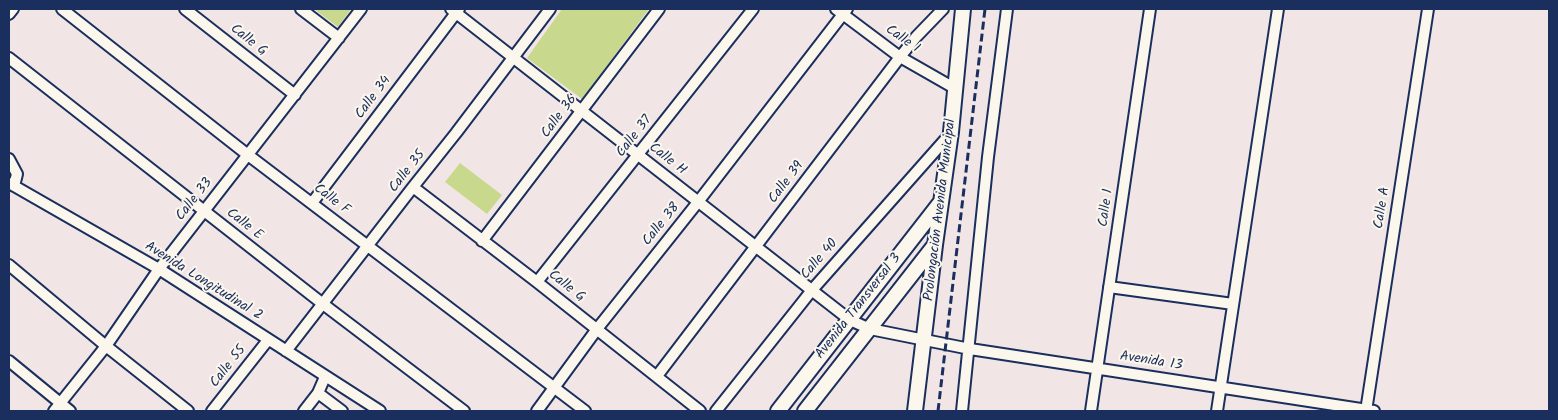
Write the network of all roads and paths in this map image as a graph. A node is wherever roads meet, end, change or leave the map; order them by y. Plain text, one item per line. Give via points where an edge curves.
1 (13, 9) edge
2 (62, 9) edge
3 (185, 9) edge
4 (301, 9) edge
5 (361, 9) edge
6 (550, 9) edge
7 (659, 9) edge
8 (753, 9) edge
9 (943, 9) edge
10 (963, 9) edge
11 (1007, 9) edge
12 (1150, 9) edge
13 (1278, 9) edge
14 (1428, 9) edge
15 (455, 10) edge
16 (842, 11) edge
17 (9, 14) edge
18 (339, 38) junction
19 (900, 57) junction
20 (9, 58) edge
21 (513, 58) junction
22 (956, 89) junction
23 (295, 95) junction
24 (582, 111) junction
25 (951, 132) junction
26 (248, 155) junction
27 (639, 155) junction
28 (9, 159) edge
29 (11, 185) edge
30 (413, 187) junction
31 (698, 202) junction
32 (312, 203) junction
33 (941, 203) junction
34 (204, 210) junction
35 (482, 241) junction
36 (369, 245) junction
37 (935, 245) junction
38 (756, 247) junction
39 (9, 265) edge
40 (159, 269) junction
41 (537, 282) junction
42 (1109, 287) junction
43 (812, 290) junction
44 (323, 304) junction
45 (1233, 304) junction
46 (850, 320) junction
47 (597, 329) junction
48 (870, 329) junction
49 (924, 339) junction
50 (268, 340) junction
51 (106, 346) junction
52 (970, 348) junction
53 (286, 351) junction
54 (9, 361) edge
55 (1098, 368) junction
56 (657, 376) junction
57 (325, 377) junction
58 (1220, 387) junction
59 (555, 388) junction
60 (318, 393) junction
61 (58, 407) edge
62 (70, 411) edge
63 (188, 411) edge
64 (212, 411) edge
65 (304, 411) edge
66 (342, 411) edge
67 (380, 411) edge
68 (464, 411) edge
69 (537, 411) edge
70 (585, 411) edge
71 (700, 411) edge
72 (716, 411) edge
73 (778, 411) edge
74 (805, 411) edge
75 (915, 411) edge
76 (962, 411) edge
77 (1091, 411) edge
78 (1217, 411) edge
79 (1369, 411) edge

1 - 17 street
2 - 26 street, Calle F
3 - 23 street, Calle G
4 - 18 street
5 - 18 street, Calle 33
6 - 21 street, Calle 35
7 - 24 street, Calle 36
8 - 27 street, Calle 37
9 - 19 street, Calle 39
10 - 22 street, Prolongación Avenida Municipal
11 - 52 street via 988,157
12 - 42 street, Calle 1
13 - 45 street
14 - 79 street, Calle A
15 - 21 street, Calle H
15 - 32 street, Calle 34
16 - 19 street, Calle I
16 - 31 street, Calle 38
18 - 23 street, Calle 33
19 - 22 street, Calle I
19 - 38 street, Calle 39
20 - 34 street, Calle E
21 - 24 street, Calle H
21 - 30 street, Calle 35
22 - 25 street, Prolongación Avenida Municipal
23 - 26 street, Calle 33
24 - 27 street, Calle H
24 - 35 street, Calle 36
25 - 33 street, Prolongación Avenida Municipal
25 - 43 street, Calle 40
26 - 32 street, Calle F
26 - 34 street, Calle 33
27 - 31 street, Calle H
27 - 41 street, Calle 37
28 - 29 street via 17,174
29 - 40 street, Avenida Longitudinal 2
30 - 35 street, Calle G
30 - 36 street, Calle 35
31 - 38 street, Calle H
31 - 47 street, Calle 38
32 - 36 street, Calle F
33 - 37 street, Prolongación Avenida Municipal
33 - 46 street, Avenida Transversal 3
34 - 40 street, Calle 33
34 - 44 street, Calle E
35 - 41 street, Calle G
36 - 44 street, Calle 35
36 - 59 street, Calle F
37 - 48 street, Avenida Transversal 3
37 - 49 street, Prolongación Avenida Municipal
38 - 43 street, Calle H
38 - 56 street, Calle 39
39 - 51 street
40 - 50 street, Avenida Longitudinal 2
40 - 51 street, Calle 33
41 - 47 street, Calle G
42 - 45 street
42 - 55 street, Calle 1
43 - 46 street, Calle H
43 - 72 street, Calle 40
44 - 53 street, Calle 35
44 - 68 street, Calle E
45 - 58 street
46 - 48 street, Calle H
46 - 73 street, Avenida Transversal 3
47 - 56 street, Calle G
47 - 59 street, Calle 38
48 - 49 street, Calle H
48 - 74 street, Avenida Transversal 3
49 - 52 street, Avenida 13
49 - 75 street, Prolongación Avenida Municipal
50 - 53 street, Avenida Longitudinal 2
50 - 64 street, Calle 55
51 - 61 street, Calle 33
51 - 63 street
52 - 55 street, Avenida 13
52 - 76 street
53 - 57 street, Avenida Longitudinal 2
54 - 61 street
55 - 58 street, Avenida 13
55 - 77 street, Calle 1
56 - 71 street, Calle G
57 - 60 street
57 - 67 street, Avenida Longitudinal 2
58 - 78 street
58 - 79 street, Avenida 13
59 - 69 street, Calle 38
59 - 70 street, Calle F
60 - 65 street
60 - 66 street
61 - 62 street

